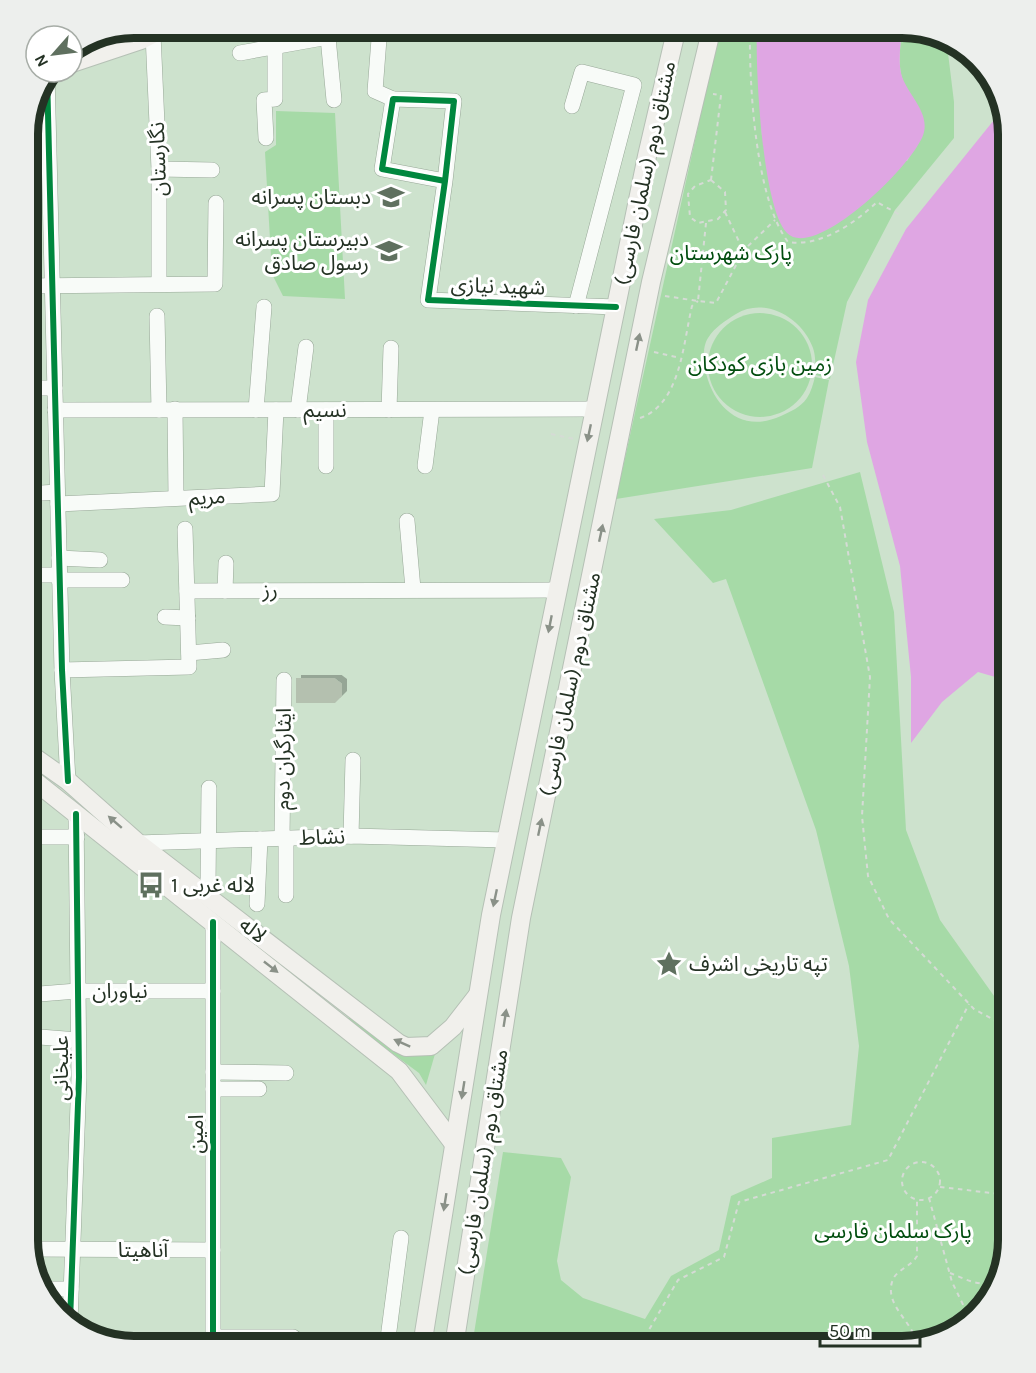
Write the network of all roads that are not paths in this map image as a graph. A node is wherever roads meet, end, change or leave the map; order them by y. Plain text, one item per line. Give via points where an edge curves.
1 (126, 38) edge
2 (159, 38) edge
3 (307, 38) edge
4 (329, 38) edge
5 (675, 38) edge
6 (709, 38) edge
7 (379, 39) dead end
8 (275, 47) junction
9 (240, 53) dead end
10 (84, 57) edge
11 (47, 90) edge
12 (393, 99) junction
13 (334, 100) dead end
14 (572, 106) dead end
15 (266, 138) dead end
16 (159, 169) junction
17 (212, 170) dead end
18 (445, 182) junction
19 (216, 203) dead end
20 (159, 284) junction
21 (52, 285) junction
22 (38, 286) edge
23 (576, 306) junction
24 (264, 307) dead end
25 (616, 307) junction
26 (157, 316) dead end
27 (306, 347) dead end
28 (391, 348) dead end
29 (38, 388) edge
30 (55, 388) junction
31 (594, 409) junction
32 (55, 410) junction
33 (159, 410) junction
34 (175, 410) junction
35 (256, 410) junction
36 (276, 410) junction
37 (298, 410) junction
38 (326, 410) junction
39 (389, 410) junction
40 (432, 410) junction
41 (326, 466) dead end
42 (425, 466) dead end
43 (38, 495) edge
44 (58, 498) junction
45 (176, 498) junction
46 (406, 521) dead end
47 (185, 529) dead end
48 (59, 558) junction
49 (99, 560) dead end
50 (226, 563) dead end
51 (38, 576) edge
52 (59, 578) junction
53 (122, 580) dead end
54 (413, 589) junction
55 (557, 590) junction
56 (187, 591) junction
57 (225, 591) junction
58 (165, 617) dead end
59 (188, 618) junction
60 (223, 650) dead end
61 (189, 653) junction
62 (62, 670) junction
63 (284, 680) dead end
64 (38, 760) edge
65 (353, 760) dead end
66 (68, 782) junction
67 (38, 784) edge
68 (209, 788) dead end
69 (76, 814) junction
70 (351, 836) junction
71 (38, 837) edge
72 (77, 837) junction
73 (284, 838) junction
74 (260, 839) junction
75 (208, 840) junction
76 (506, 840) junction
77 (138, 843) junction
78 (208, 885) dead end
79 (286, 895) dead end
80 (257, 904) dead end
81 (213, 922) junction
82 (77, 991) junction
83 (213, 991) junction
84 (38, 993) edge
85 (478, 995) junction
86 (340, 1010) junction
87 (38, 1037) edge
88 (78, 1040) junction
89 (213, 1072) junction
90 (286, 1072) dead end
91 (213, 1089) junction
92 (259, 1089) dead end
93 (454, 1144) junction
94 (401, 1238) dead end
95 (38, 1249) edge
96 (213, 1250) junction
97 (73, 1251) junction
98 (51, 1289) edge
99 (71, 1289) junction
100 (69, 1311) edge
101 (213, 1336) edge
102 (388, 1336) edge
103 (424, 1336) edge
104 (456, 1336) edge

1 - 10 main road
2 - 16 street, نگارستان
3 - 8 street
4 - 13 street
5 - 25 main road, مشتاق دوم (سلمان فارسی)
104 -> 6 main road, مشتاق دوم (سلمان فارسی) via 521,918 651,282
7 - 12 street via 375,91
8 - 9 street
8 - 15 street via 275,99 264,100
11 - 21 street
12 - 18 street via 382,169
12 - 18 street, شهید نیازی via 454,101
14 - 23 street via 582,72 634,85
16 - 17 street
16 - 20 street, نگارستان
18 - 23 street, شهید نیازی via 428,300
19 - 20 street via 215,284
20 - 21 street
21 - 22 street
21 - 30 street
23 - 25 street, شهید نیازی
24 - 35 street
25 - 31 main road, مشتاق دوم (سلمان فارسی)
26 - 33 street
27 - 37 street
28 - 39 street
29 - 30 street
30 - 32 street
31 - 40 street, نسیم
31 -> 55 main road, مشتاق دوم (سلمان فارسی)
32 - 33 street, نسیم
32 - 44 street
33 - 34 street, نسیم
34 - 35 street, نسیم
34 - 45 street
35 - 36 street, نسیم
36 - 37 street, نسیم
36 - 45 street, مریم via 272,494
37 - 38 street, نسیم
38 - 39 street, نسیم
38 - 41 street
39 - 40 street, نسیم
40 - 42 street
43 - 44 street, مریم
44 - 45 street, مریم
44 - 48 street
46 - 54 street
47 - 56 street
48 - 49 street
48 - 52 street
50 - 57 street
51 - 52 street
52 - 53 street
52 - 62 street
54 - 55 street, رز
54 - 57 street, رز
55 -> 76 main road, مشتاق دوم (سلمان فارسی)
56 - 57 street, رز
56 - 59 street
58 - 59 street
59 - 61 street
60 - 61 street
61 - 62 street via 189,668
62 - 66 street
63 - 73 street, ایثارگران دوم
64 - 66 main road, لاله
65 - 70 street
77 -> 66 main road, لاله
67 - 69 main road, لاله
68 - 75 street
69 - 72 street, علیخانی
69 - 81 main road, لاله
70 - 73 street, نشاط
70 - 76 street, نشاط
71 - 72 street
72 - 82 street, علیخانی
73 - 74 street, نشاط
73 - 79 street, ایثارگران دوم
74 - 75 street, نشاط
74 - 80 street
75 - 77 street, نشاط
75 - 78 street
76 -> 85 main road, مشتاق دوم (سلمان فارسی)
77 - 86 main road, لاله
81 - 83 street, امین
81 -> 86 main road, لاله
82 - 83 street, نیاوران
82 - 84 street, نیاوران
82 - 88 street, علیخانی
83 - 89 street, امین
85 -> 86 main road, لاله via 439,1041 418,1048 398,1043
85 -> 93 main road, مشتاق دوم (سلمان فارسی)
86 - 93 main road, لاله via 399,1071
87 - 88 street
88 - 97 street, علیخانی
89 - 90 street
89 - 91 street, امین
91 - 92 street
91 - 96 street, امین
93 -> 103 main road, مشتاق دوم (سلمان فارسی)
94 - 102 street
95 - 97 street, آناهیتا
96 - 97 street, آناهیتا
96 - 101 street, امین
97 - 99 street, علیخانی
98 - 99 street
99 - 100 street, علیخانی

